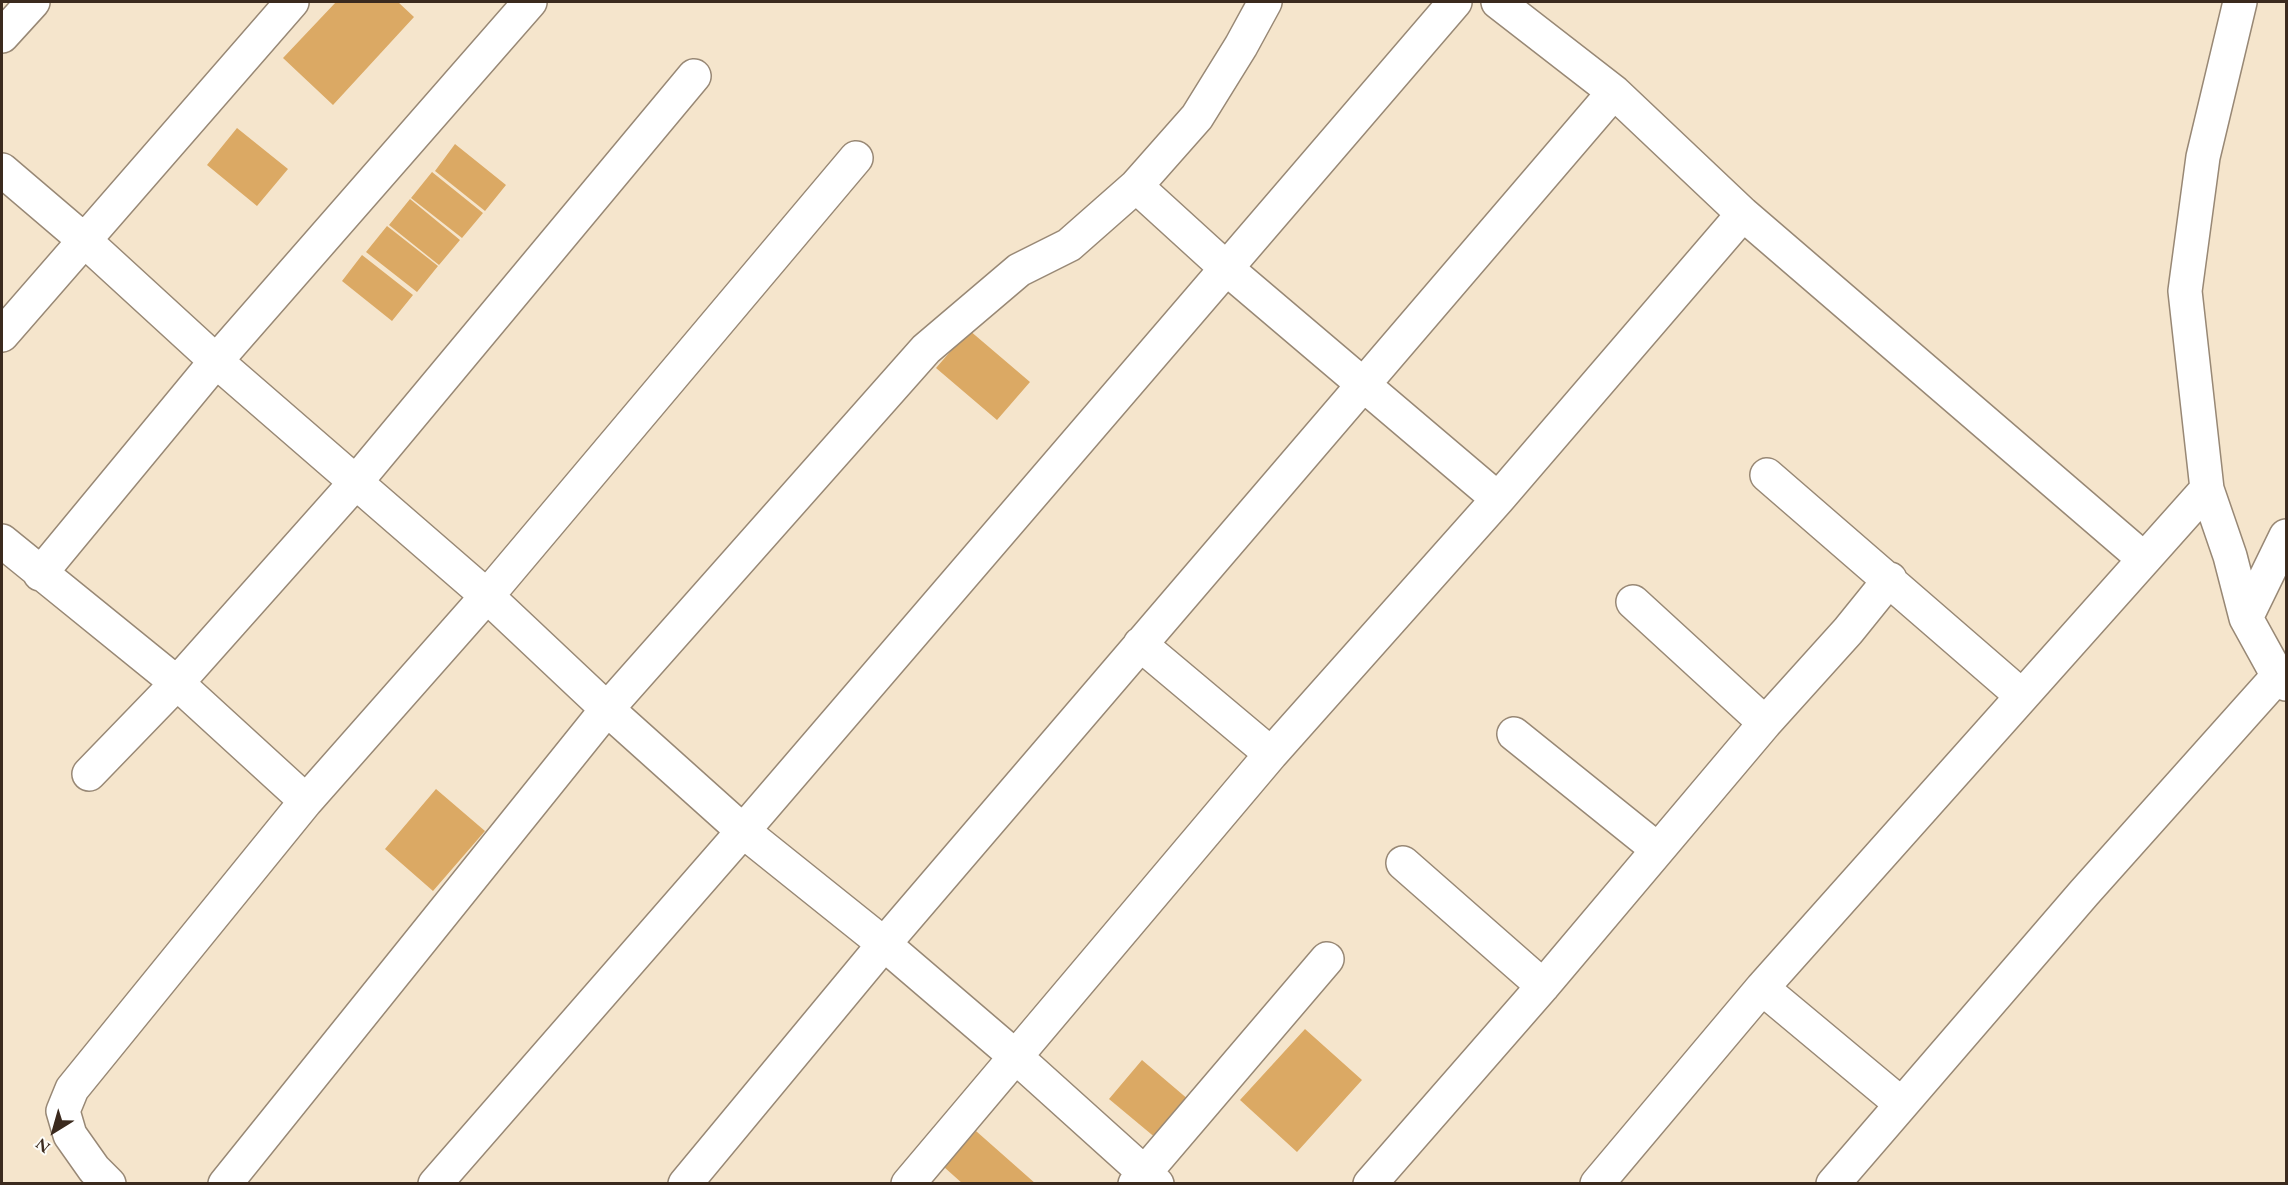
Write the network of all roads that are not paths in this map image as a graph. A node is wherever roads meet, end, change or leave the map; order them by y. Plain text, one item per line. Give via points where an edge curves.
1 (33, 2) edge
2 (292, 2) edge
3 (530, 2) edge
4 (1265, 2) edge
5 (1455, 2) edge
6 (1498, 2) edge
7 (2240, 2) edge
8 (2, 36) edge
9 (693, 76) dead end
10 (1614, 92) junction
11 (856, 158) dead end
12 (2, 170) edge
13 (1136, 186) junction
14 (1743, 214) junction
15 (84, 240) junction
16 (1226, 268) junction
17 (2, 335) edge
18 (216, 361) junction
19 (1363, 383) junction
20 (1767, 475) dead end
21 (355, 483) junction
22 (2207, 489) junction
23 (1498, 499) junction
24 (2286, 536) edge
25 (2, 542) edge
26 (2144, 559) junction
27 (40, 574) junction
28 (1890, 579) junction
29 (487, 596) junction
30 (1633, 602) dead end
31 (2246, 618) junction
32 (1140, 644) junction
33 (2282, 680) edge
34 (177, 683) junction
35 (2022, 696) junction
36 (606, 709) junction
37 (1765, 723) junction
38 (1514, 735) dead end
39 (1271, 754) junction
40 (88, 774) dead end
41 (306, 801) junction
42 (743, 831) junction
43 (1657, 849) junction
44 (1403, 863) dead end
45 (884, 944) junction
46 (1327, 959) dead end
47 (1543, 986) junction
48 (1762, 988) junction
49 (1016, 1057) junction
50 (1900, 1104) junction
51 (1146, 1180) edge
52 (109, 1184) edge
53 (225, 1184) edge
54 (435, 1184) edge
55 (685, 1184) edge
56 (908, 1184) edge
57 (1370, 1184) edge
58 (1597, 1184) edge
59 (1833, 1184) edge

1 - 8 street
2 - 15 street
3 - 18 street
4 - 13 street via 1197,117
5 - 16 street
6 - 10 street
7 - 22 street via 2203,157 2184,291
9 - 21 street
10 - 14 street
10 - 19 street
11 - 29 street
12 - 15 street
13 - 16 street
13 - 36 street via 1069,244 1019,270 926,349
14 - 23 street
14 - 26 street
15 - 17 street
15 - 18 street
16 - 19 street
16 - 42 street
18 - 21 street
18 - 27 street
19 - 23 street
19 - 32 street
20 - 28 street
21 - 29 street
21 - 34 street
22 - 26 street
22 - 31 street
23 - 39 street
24 - 31 street
25 - 27 street
26 - 35 street
27 - 34 street
28 - 35 street
28 - 37 street
29 - 36 street
29 - 41 street
30 - 37 street
31 - 33 street
32 - 39 street
32 - 45 street
33 - 50 street
34 - 40 street
34 - 41 street
35 - 48 street
36 - 42 street
36 - 53 street
37 - 43 street
38 - 43 street
39 - 49 street
41 - 52 street via 72,1089 63,1111 70,1135
42 - 45 street
42 - 54 street
43 - 47 street
44 - 47 street
45 - 49 street
45 - 55 street
46 - 51 street
47 - 57 street
48 - 50 street
48 - 58 street
49 - 51 street
49 - 56 street
50 - 59 street

